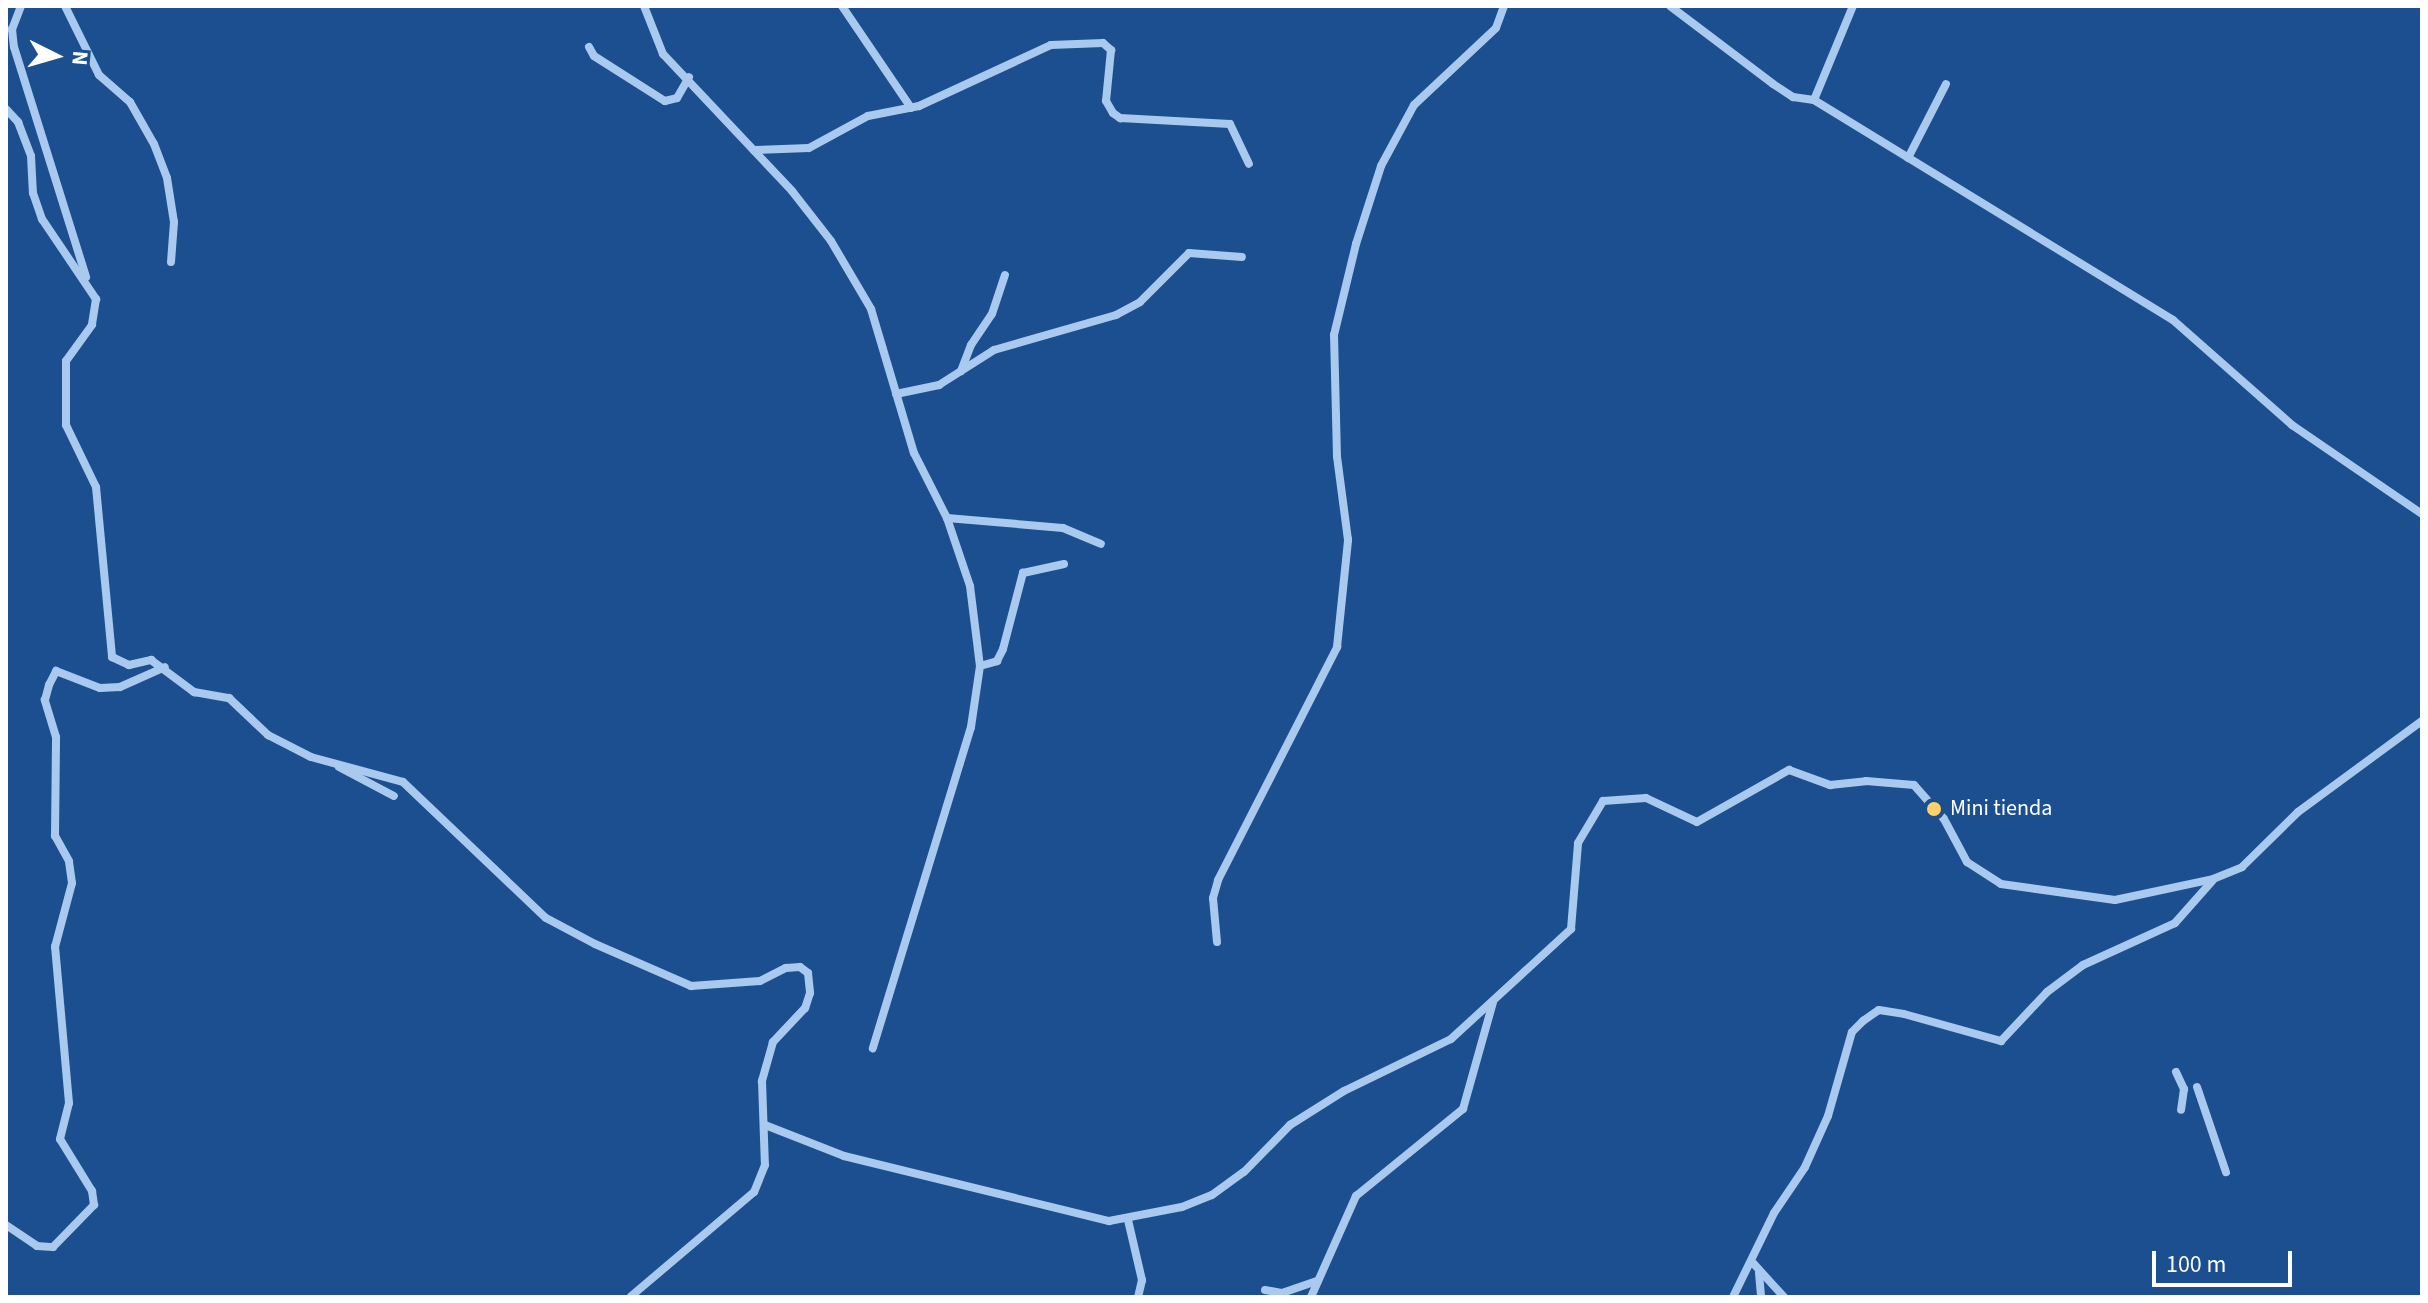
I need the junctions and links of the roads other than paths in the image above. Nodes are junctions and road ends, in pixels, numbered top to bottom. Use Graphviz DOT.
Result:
graph roads {
  1 [pos="21,6"];
  2 [pos="65,6"];
  3 [pos="644,6"];
  4 [pos="842,6"];
  5 [pos="1504,6"];
  6 [pos="1670,6"];
  7 [pos="1853,6"];
  8 [pos="589,47"];
  9 [pos="689,77"];
  10 [pos="1946,84"];
  11 [pos="1814,100"];
  12 [pos="911,108"];
  13 [pos="6,109"];
  14 [pos="754,150"];
  15 [pos="1908,158"];
  16 [pos="1249,164"];
  17 [pos="1242,257"];
  18 [pos="171,262"];
  19 [pos="1005,275"];
  20 [pos="87,282"];
  21 [pos="961,371"];
  22 [pos="896,394"];
  23 [pos="2422,514"];
  24 [pos="947,518"];
  25 [pos="1101,544"];
  26 [pos="1064,564"];
  27 [pos="980,666"];
  28 [pos="165,667"];
  29 [pos="2422,721"];
  30 [pos="312,757"];
  31 [pos="394,796"];
  32 [pos="2213,879"];
  33 [pos="1217,942"];
  34 [pos="1493,1001"];
  35 [pos="873,1048"];
  36 [pos="2176,1072"];
  37 [pos="2197,1087"];
  38 [pos="2181,1110"];
  39 [pos="765,1125"];
  40 [pos="2226,1172"];
  41 [pos="1128,1220"];
  42 [pos="6,1225"];
  43 [pos="1753,1263"];
  44 [pos="1759,1272"];
  45 [pos="1316,1281"];
  46 [pos="1265,1290"];
  47 [pos="630,1297"];
  48 [pos="1138,1297"];
  49 [pos="1311,1297"];
  50 [pos="1733,1297"];
  51 [pos="1761,1297"];
  52 [pos="1784,1297"];
  1 -- 20 [label="street"];
  2 -- 18 [label="street"];
  3 -- 9 [label="street"];
  4 -- 12 [label="street"];
  5 -- 33 [label="street"];
  6 -- 11 [label="street"];
  7 -- 11 [label="street"];
  8 -- 9 [label="street"];
  9 -- 14 [label="street"];
  10 -- 15 [label="street"];
  11 -- 15 [label="street"];
  12 -- 14 [label="street"];
  12 -- 16 [label="street"];
  13 -- 20 [label="street"];
  14 -- 22 [label="street"];
  15 -- 23 [label="street"];
  17 -- 21 [label="street"];
  19 -- 21 [label="street"];
  20 -- 28 [label="street"];
  21 -- 22 [label="street"];
  22 -- 24 [label="street"];
  24 -- 25 [label="street"];
  24 -- 27 [label="street"];
  26 -- 27 [label="street"];
  27 -- 35 [label="street"];
  28 -- 30 [label="street"];
  28 -- 42 [label="street"];
  29 -- 32 [label="street"];
  30 -- 31 [label="street"];
  30 -- 39 [label="street"];
  32 -- 34 [label="street"];
  32 -- 43 [label="street"];
  34 -- 41 [label="street"];
  34 -- 45 [label="street"];
  36 -- 38 [label="street"];
  37 -- 40 [label="street"];
  39 -- 41 [label="street"];
  39 -- 47 [label="street"];
  41 -- 48 [label="street"];
  43 -- 44 [label="street"];
  43 -- 50 [label="street"];
  44 -- 51 [label="street"];
  44 -- 52 [label="street"];
  45 -- 46 [label="street"];
  45 -- 49 [label="street"];
}
